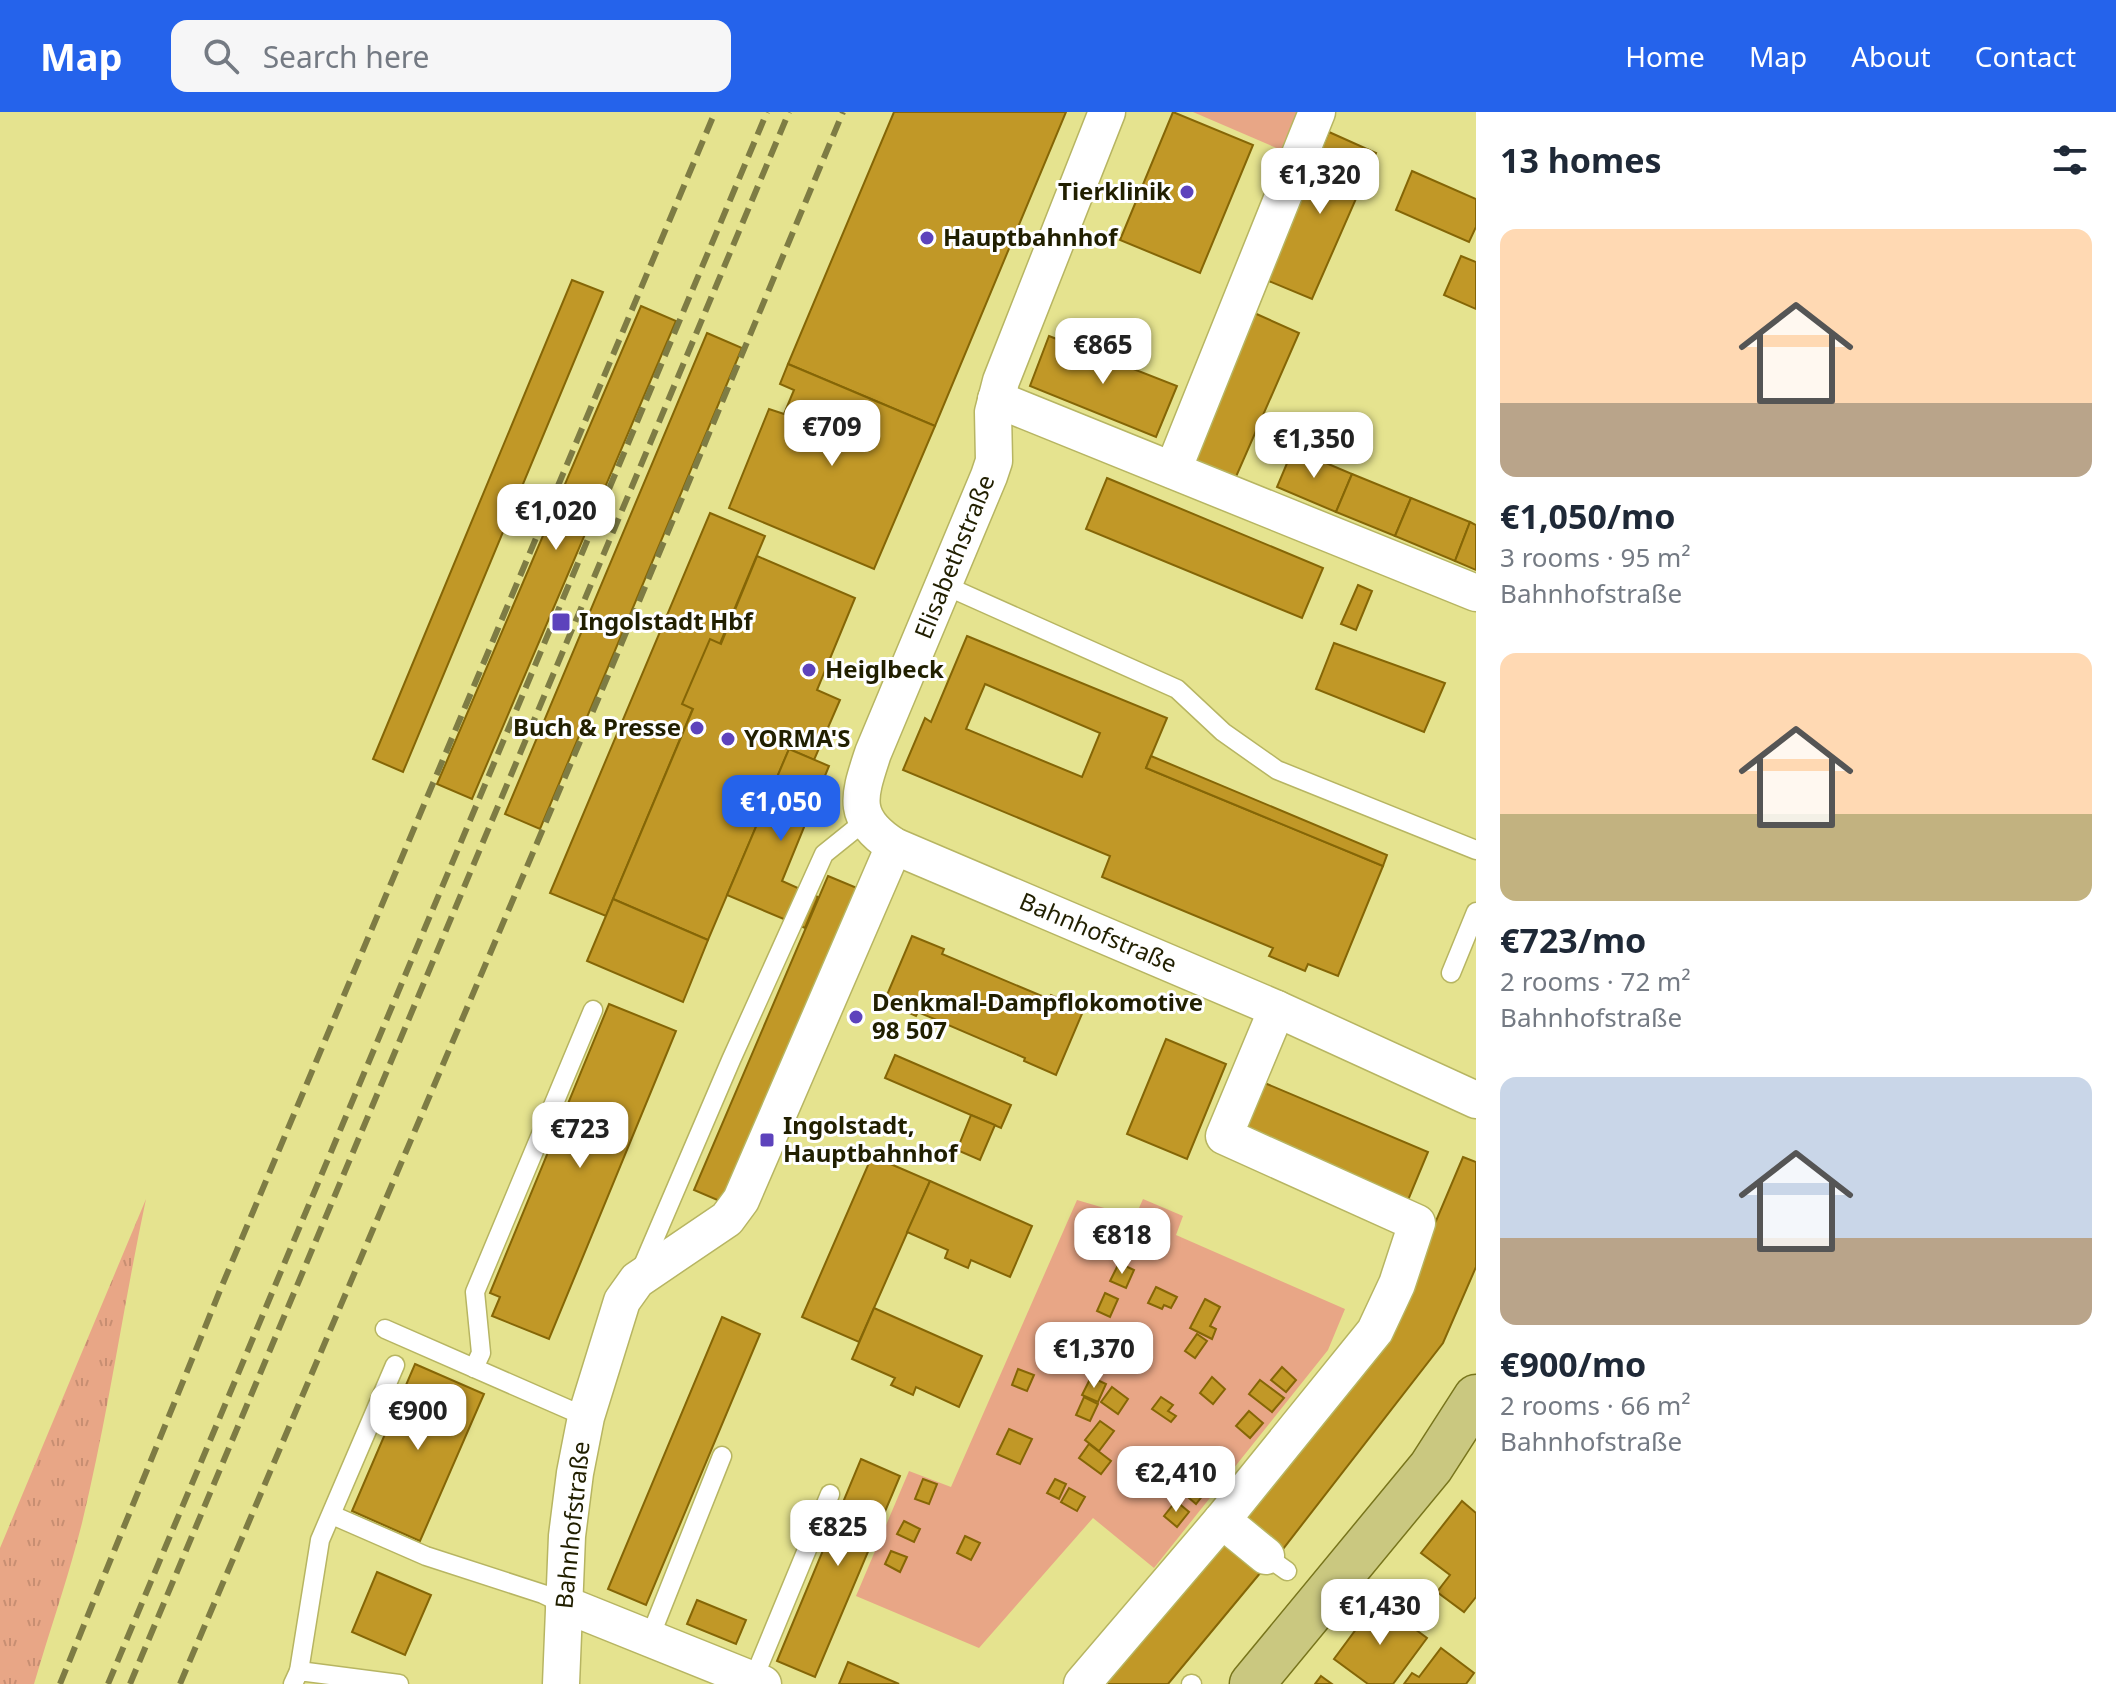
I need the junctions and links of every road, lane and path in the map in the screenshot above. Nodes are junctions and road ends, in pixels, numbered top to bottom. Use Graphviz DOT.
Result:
graph roads {
  1 [pos="1107,112"];
  2 [pos="1317,112"];
  3 [pos="996,399"];
  4 [pos="1173,470"];
  5 [pos="944,585"];
  6 [pos="1476,593"];
  7 [pos="865,821"];
  8 [pos="894,846"];
  9 [pos="1476,850"];
  10 [pos="1476,912"];
  11 [pos="1451,973"];
  12 [pos="1277,1009"];
  13 [pos="593,1010"];
  14 [pos="1476,1100"];
  15 [pos="637,1280"];
  16 [pos="385,1329"];
  17 [pos="395,1365"];
  18 [pos="474,1368"];
  19 [pos="1476,1397"];
  20 [pos="586,1417"];
  21 [pos="722,1456"];
  22 [pos="830,1494"];
  23 [pos="332,1515"];
  24 [pos="1222,1520"];
  25 [pos="1276,1564"];
  26 [pos="564,1604"];
  27 [pos="650,1637"];
  28 [pos="716,1675"];
  29 [pos="296,1678"];
  30 [pos="758,1682"];
  31 [pos="399,1684"];
  32 [pos="561,1684"];
  33 [pos="1082,1684"];
  34 [pos="1252,1684"];
  1 -- 3 [label="street, Elisabethstraße"];
  2 -- 4 [label="street"];
  3 -- 4 [label="street"];
  3 -- 5 [label="street, Elisabethstraße"];
  4 -- 6 [label="street"];
  5 -- 7 [label="street, Elisabethstraße"];
  5 -- 9 [label="lane"];
  7 -- 8 [label="street, Bahnhofstraße"];
  7 -- 15 [label="lane, Bahnhofstraße"];
  8 -- 12 [label="street, Bahnhofstraße"];
  8 -- 15 [label="street, Bahnhofstraße"];
  10 -- 11 [label="lane"];
  12 -- 14 [label="street, Bahnhofstraße"];
  12 -- 24 [label="street"];
  13 -- 18 [label="lane"];
  15 -- 20 [label="street, Bahnhofstraße"];
  16 -- 18 [label="lane"];
  17 -- 23 [label="lane"];
  18 -- 20 [label="lane"];
  19 -- 34 [label="main road"];
  20 -- 26 [label="street, Bahnhofstraße"];
  21 -- 27 [label="lane"];
  22 -- 30 [label="lane"];
  23 -- 26 [label="lane"];
  23 -- 29 [label="lane"];
  24 -- 25 [label="street"];
  24 -- 33 [label="street"];
  26 -- 27 [label="street"];
  26 -- 32 [label="street, Bahnhofstraße"];
  27 -- 28 [label="street"];
  28 -- 30 [label="street"];
  29 -- 31 [label="lane"];
}
